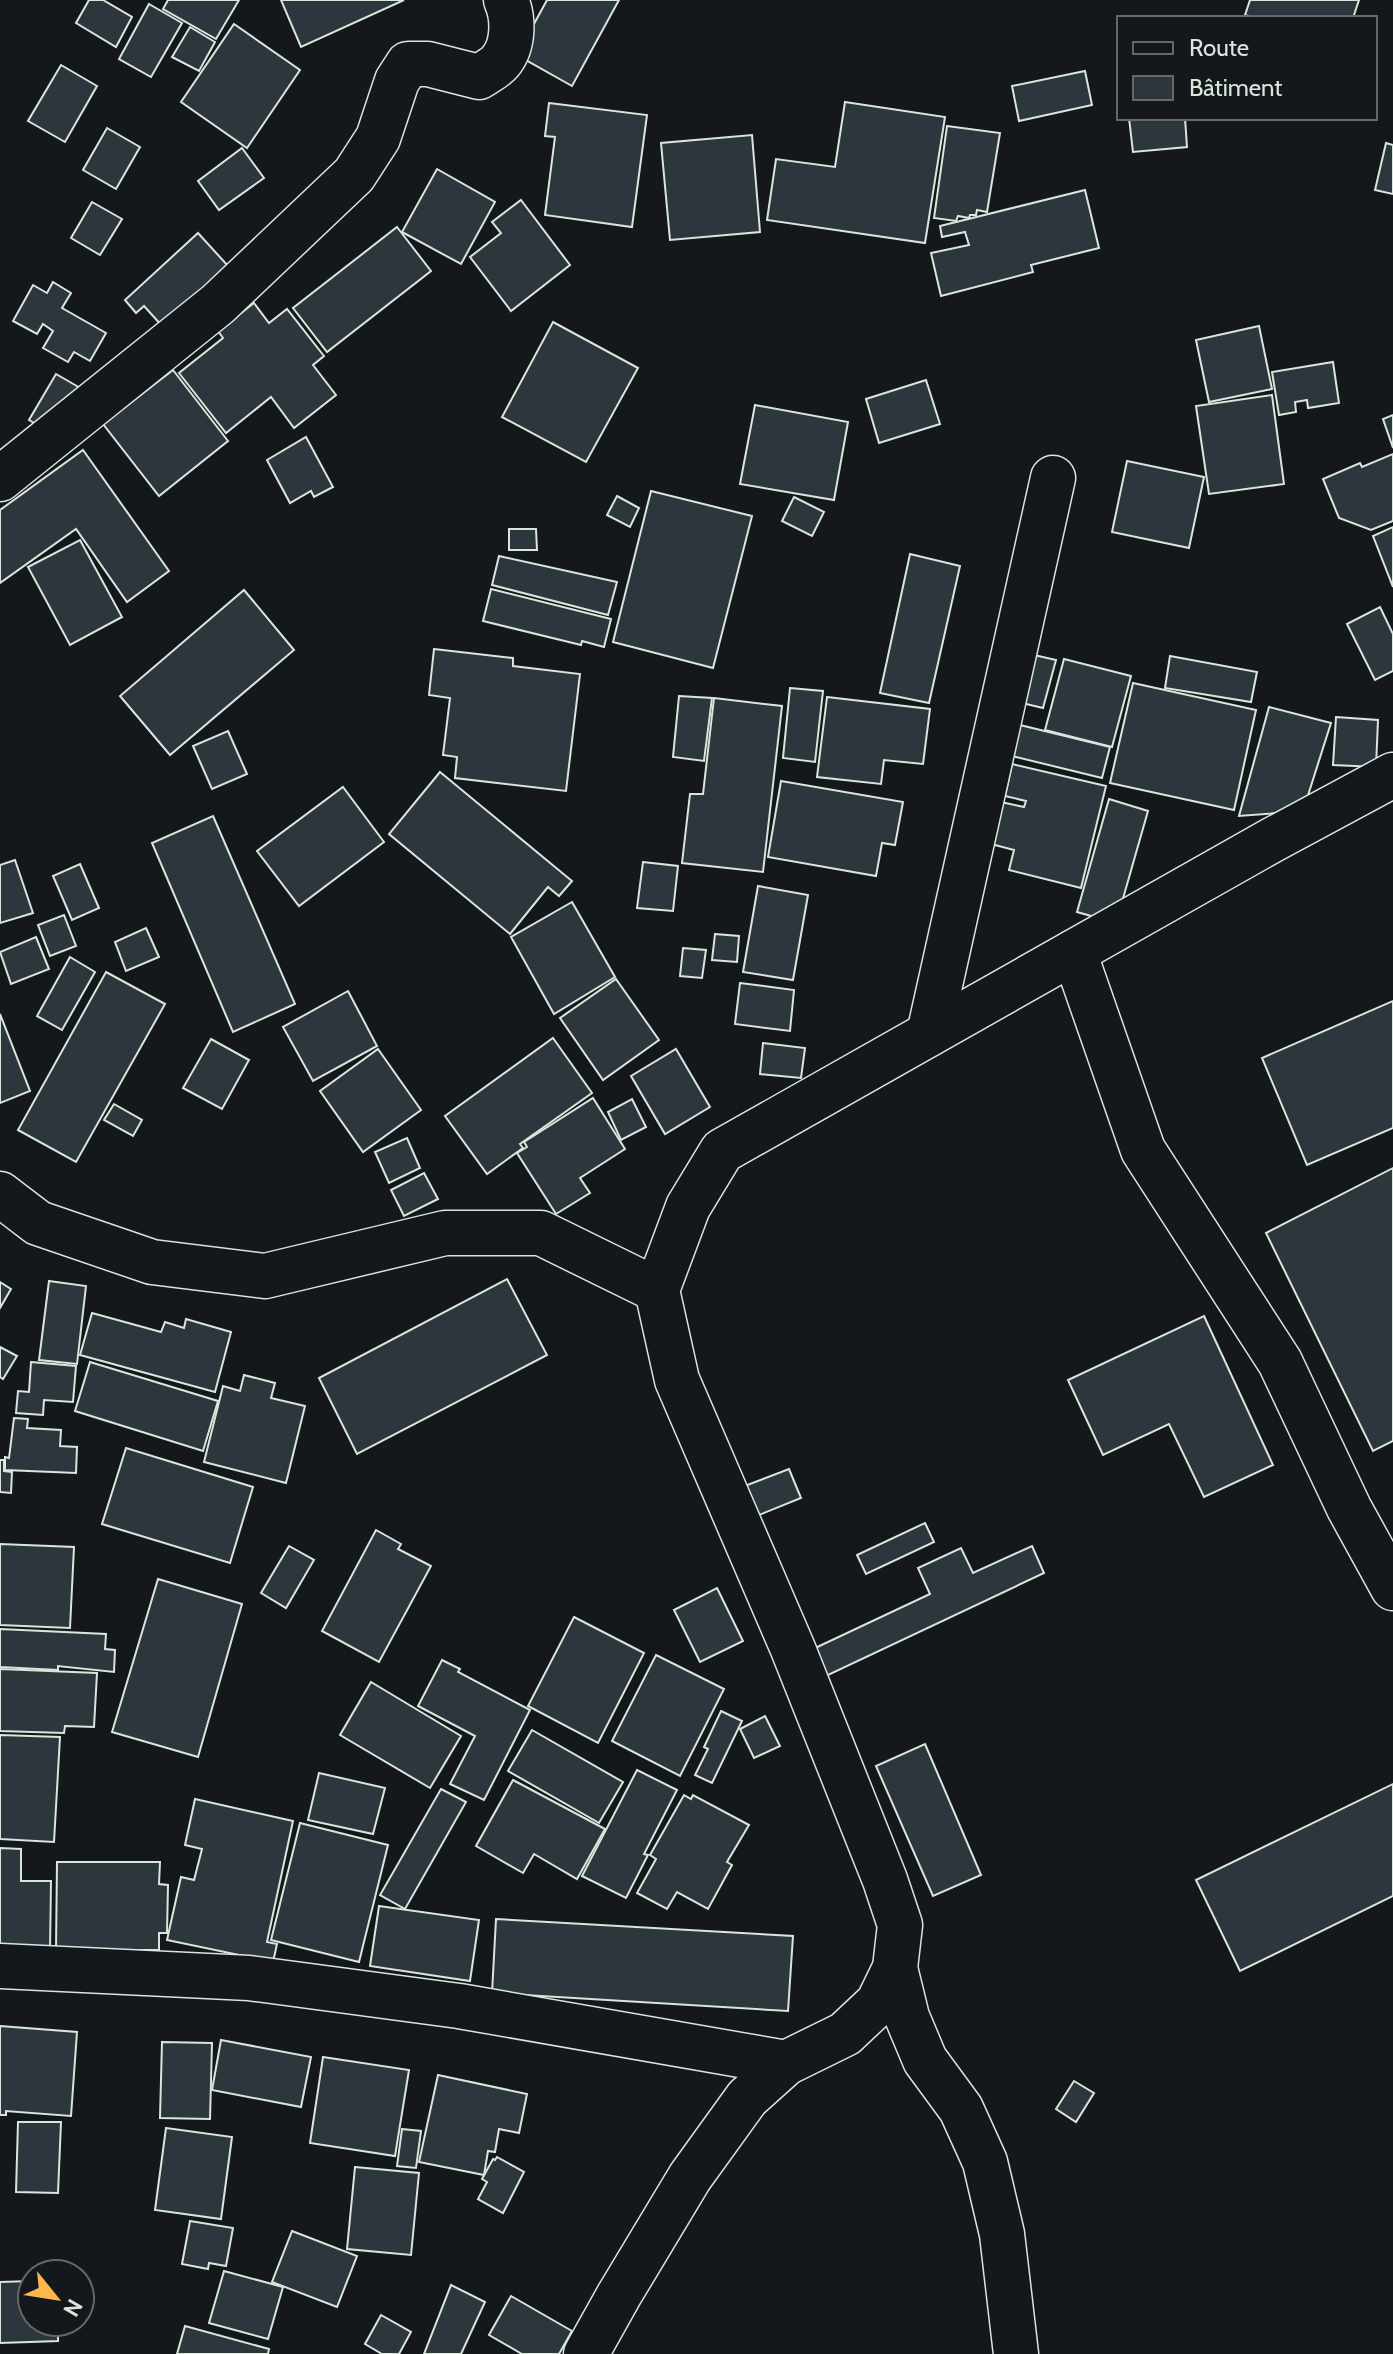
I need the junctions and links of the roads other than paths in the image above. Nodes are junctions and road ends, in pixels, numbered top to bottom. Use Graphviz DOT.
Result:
graph roads {
  1 [pos="506,0"];
  2 [pos="1053,478"];
  3 [pos="0,479"];
  4 [pos="1393,775"];
  5 [pos="1074,952"];
  6 [pos="929,1034"];
  7 [pos="0,1194"];
  8 [pos="657,1290"];
  9 [pos="1393,1588"];
  10 [pos="0,1966"];
  11 [pos="895,1968"];
  12 [pos="786,2063"];
  13 [pos="586,2354"];
  14 [pos="1016,2354"];
  1 -- 3 [label="street"];
  2 -- 6 [label="street"];
  4 -- 5 [label="street"];
  5 -- 6 [label="street"];
  5 -- 9 [label="street"];
  6 -- 8 [label="street"];
  7 -- 8 [label="street"];
  8 -- 11 [label="street"];
  10 -- 12 [label="street"];
  11 -- 12 [label="street"];
  11 -- 14 [label="street"];
  12 -- 13 [label="street"];
}
